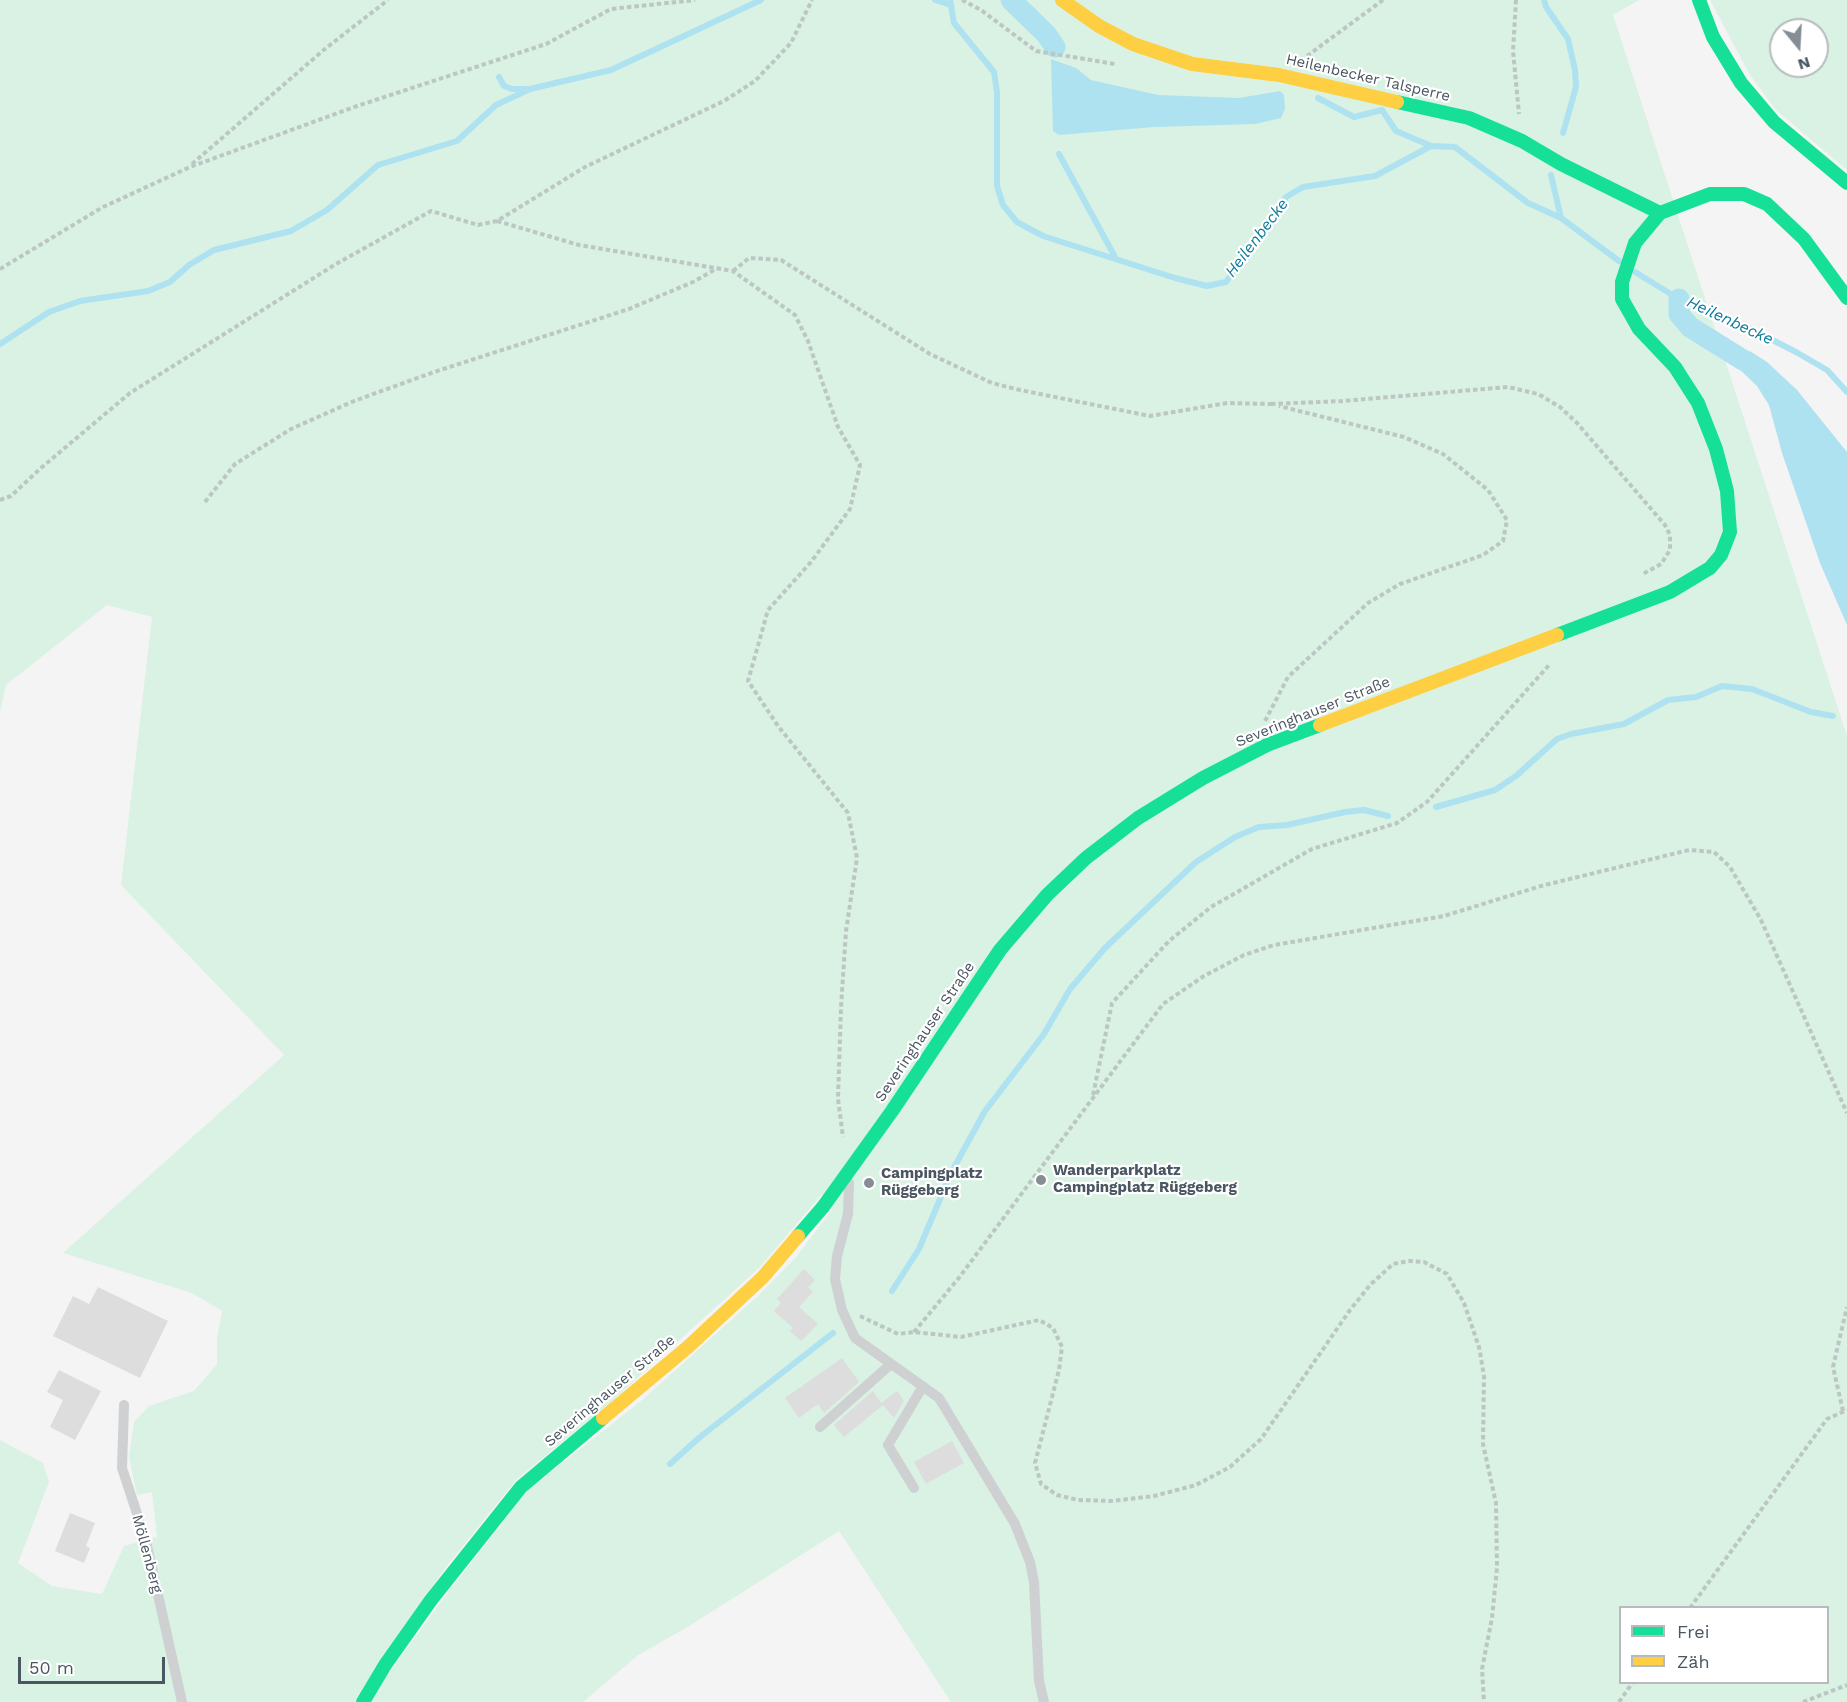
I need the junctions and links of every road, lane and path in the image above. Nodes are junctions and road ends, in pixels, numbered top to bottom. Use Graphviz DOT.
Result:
graph roads {
  1 [pos="388,0"];
  2 [pos="695,0"];
  3 [pos="812,0"];
  4 [pos="1062,0"];
  5 [pos="1383,0"];
  6 [pos="1516,0"];
  7 [pos="1699,0"];
  8 [pos="964,1"];
  9 [pos="1306,57"];
  10 [pos="1126,65"];
  11 [pos="1522,141"];
  12 [pos="190,166"];
  13 [pos="1847,183"];
  14 [pos="1660,213"];
  15 [pos="497,221"];
  16 [pos="717,268"];
  17 [pos="0,269"];
  18 [pos="733,270"];
  19 [pos="1847,298"];
  20 [pos="1271,404"];
  21 [pos="0,500"];
  22 [pos="204,502"];
  23 [pos="1634,579"];
  24 [pos="1553,660"];
  25 [pos="1267,746"];
  26 [pos="1093,1095"];
  27 [pos="1847,1113"];
  28 [pos="843,1142"];
  29 [pos="847,1175"];
  30 [pos="1847,1307"];
  31 [pos="842,1310"];
  32 [pos="914,1332"];
  33 [pos="891,1364"];
  34 [pos="923,1386"];
  35 [pos="124,1405"];
  36 [pos="1845,1410"];
  37 [pos="820,1427"];
  38 [pos="914,1488"];
  39 [pos="1691,1606"];
  40 [pos="1632,1684"];
  41 [pos="1847,1685"];
  42 [pos="182,1702"];
  43 [pos="363,1702"];
  44 [pos="1044,1702"];
  45 [pos="1484,1702"];
  46 [pos="1619,1702"];
  47 [pos="1803,1702"];
  1 -- 12 [label="path"];
  2 -- 12 [label="path"];
  3 -- 15 [label="path"];
  4 -- 11 [label="street, Heilenbecker Talsperre"];
  5 -- 9 [label="path"];
  6 -- 11 [label="path"];
  7 -- 13 [label="street"];
  8 -- 10 [label="path"];
  11 -- 14 [label="street, Heilenbecker Talsperre"];
  12 -- 17 [label="path"];
  14 -- 19 [label="street, Severinghauser Straße"];
  14 -- 25 [label="street, Severinghauser Straße"];
  15 -- 16 [label="path"];
  15 -- 21 [label="path"];
  16 -- 18 [label="path"];
  16 -- 22 [label="path"];
  18 -- 20 [label="path"];
  18 -- 28 [label="path"];
  20 -- 23 [label="path"];
  20 -- 25 [label="path"];
  24 -- 26 [label="path"];
  25 -- 29 [label="street, Severinghauser Straße"];
  26 -- 27 [label="path"];
  26 -- 32 [label="path"];
  29 -- 31 [label="lane"];
  29 -- 43 [label="street, Severinghauser Straße"];
  30 -- 36 [label="path"];
  31 -- 32 [label="path"];
  31 -- 33 [label="lane"];
  32 -- 45 [label="path"];
  33 -- 34 [label="lane"];
  33 -- 37 [label="lane"];
  34 -- 38 [label="lane"];
  34 -- 44 [label="lane"];
  35 -- 42 [label="lane, Möllenberg"];
  36 -- 39 [label="path"];
  40 -- 46 [label="path"];
  41 -- 47 [label="path"];
}
